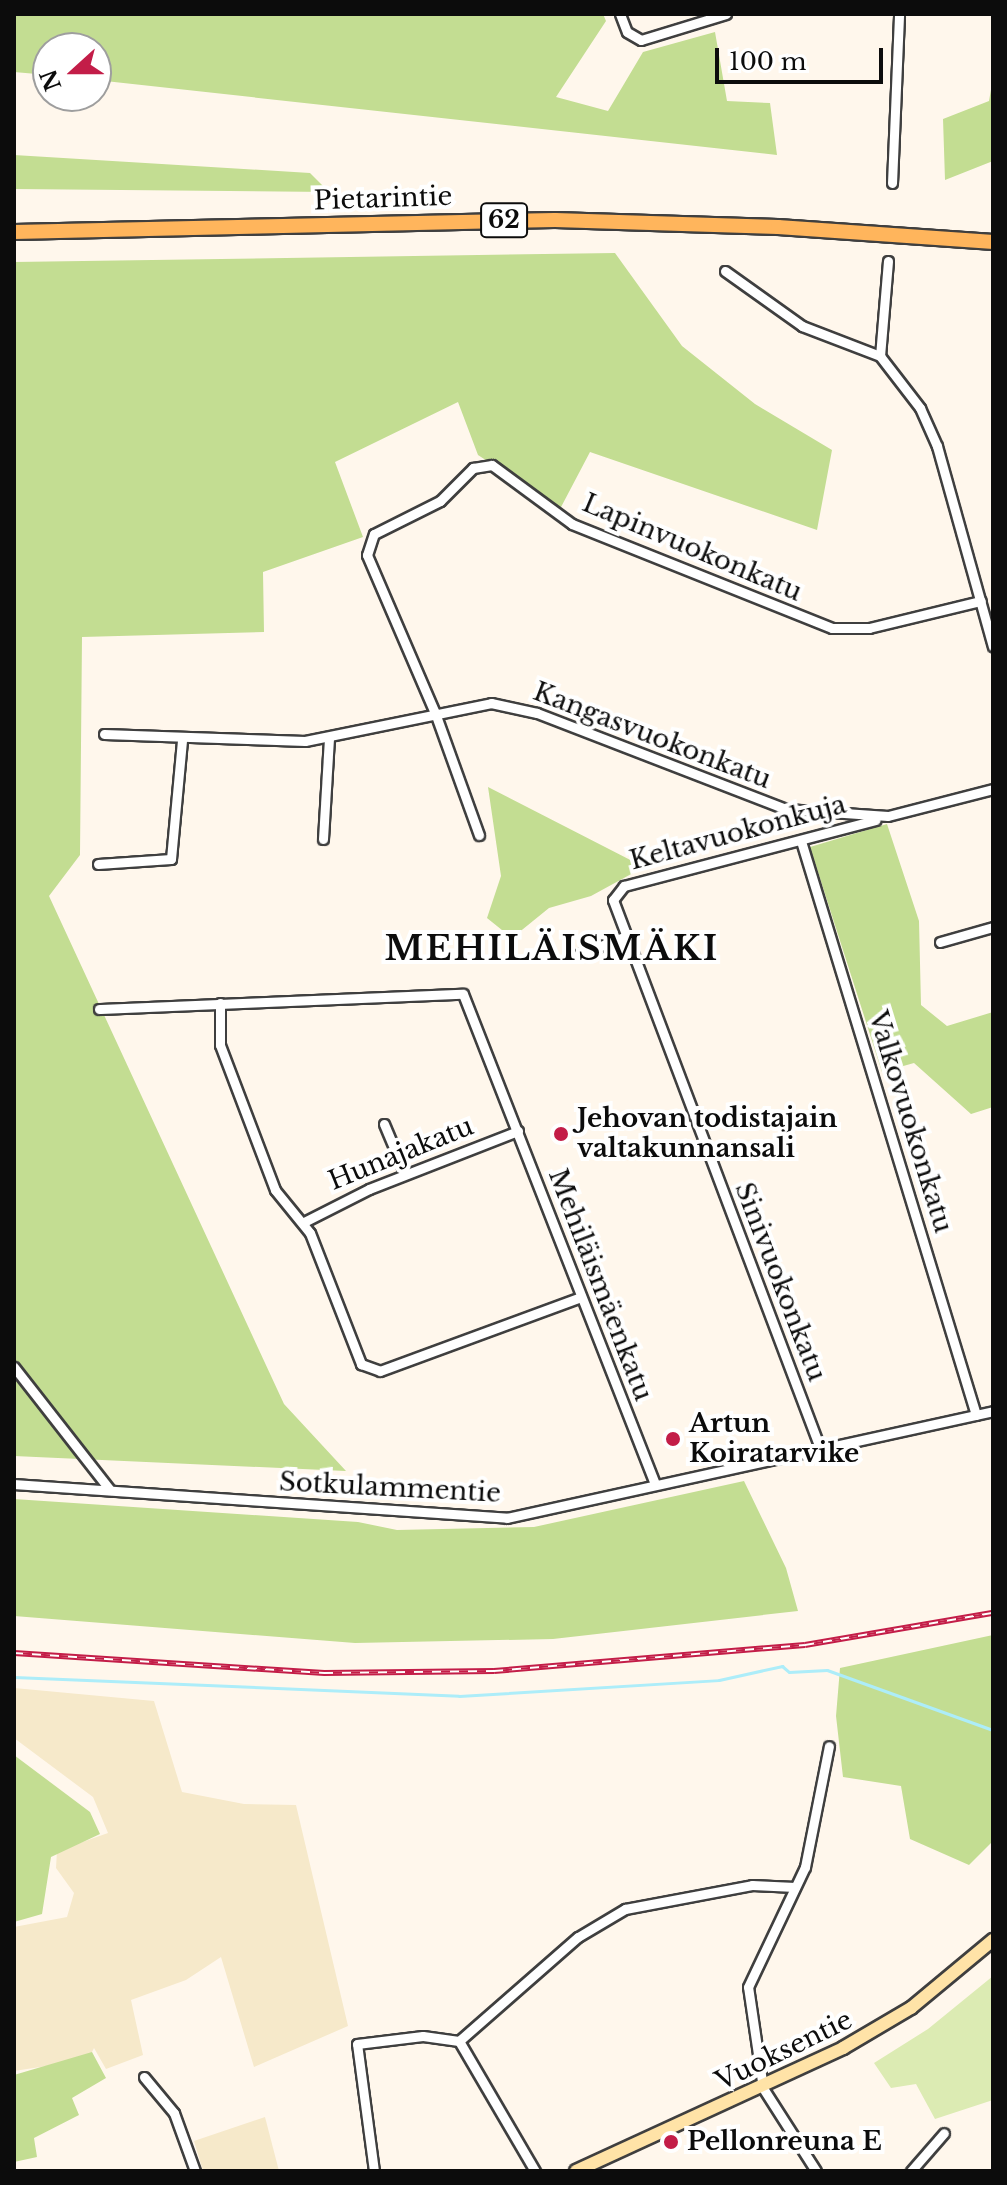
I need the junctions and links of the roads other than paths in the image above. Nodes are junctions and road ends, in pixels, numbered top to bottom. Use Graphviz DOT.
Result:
graph roads {
  1 [pos="620,14"];
  2 [pos="726,14"];
  3 [pos="899,14"];
  4 [pos="892,183"];
  5 [pos="14,232"];
  6 [pos="993,242"];
  7 [pos="888,261"];
  8 [pos="725,271"];
  9 [pos="880,356"];
  10 [pos="981,601"];
  11 [pos="993,646"];
  12 [pos="435,713"];
  13 [pos="104,734"];
  14 [pos="329,737"];
  15 [pos="182,740"];
  16 [pos="993,789"];
  17 [pos="888,816"];
  18 [pos="479,835"];
  19 [pos="323,839"];
  20 [pos="801,841"];
  21 [pos="98,864"];
  22 [pos="613,908"];
  23 [pos="993,927"];
  24 [pos="624,937"];
  25 [pos="940,942"];
  26 [pos="577,955"];
  27 [pos="220,1003"];
  28 [pos="99,1009"];
  29 [pos="384,1124"];
  30 [pos="518,1131"];
  31 [pos="405,1174"];
  32 [pos="304,1222"];
  33 [pos="581,1297"];
  34 [pos="14,1367"];
  35 [pos="993,1411"];
  36 [pos="976,1415"];
  37 [pos="820,1448"];
  38 [pos="14,1484"];
  39 [pos="655,1484"];
  40 [pos="110,1490"];
  41 [pos="829,1746"];
  42 [pos="795,1887"];
  43 [pos="993,1940"];
  44 [pos="459,2041"];
  45 [pos="144,2077"];
  46 [pos="763,2088"];
  47 [pos="944,2133"];
  48 [pos="195,2171"];
  49 [pos="374,2171"];
  50 [pos="535,2171"];
  51 [pos="576,2171"];
  52 [pos="816,2171"];
  53 [pos="911,2171"];
  1 -- 2 [label="street"];
  3 -- 4 [label="street"];
  5 -- 6 [label="main road, Pietarintie / 62"];
  7 -- 9 [label="street"];
  8 -- 9 [label="street"];
  9 -- 10 [label="street"];
  10 -- 11 [label="street"];
  10 -- 12 [label="street, Lapinvuokonkatu"];
  12 -- 14 [label="street, Kangasvuokonkatu"];
  12 -- 17 [label="street, Kangasvuokonkatu"];
  12 -- 18 [label="street"];
  13 -- 15 [label="street, Kangasvuokonkatu"];
  14 -- 15 [label="street, Kangasvuokonkatu"];
  14 -- 19 [label="street"];
  15 -- 21 [label="street"];
  16 -- 17 [label="street, Kangasvuokonkatu"];
  17 -- 20 [label="street, Keltavuokonkuja"];
  20 -- 22 [label="street, Keltavuokonkuja"];
  20 -- 36 [label="street, Valkovuokonkatu"];
  22 -- 24 [label="street, Sinivuokonkatu"];
  23 -- 25 [label="street"];
  24 -- 26 [label="street"];
  24 -- 37 [label="street, Sinivuokonkatu"];
  27 -- 28 [label="street, Mehiläismäenkatu"];
  27 -- 30 [label="street, Mehiläismäenkatu"];
  27 -- 32 [label="street"];
  29 -- 31 [label="street"];
  30 -- 31 [label="street, Hunajakatu"];
  30 -- 33 [label="street, Mehiläismäenkatu"];
  31 -- 32 [label="street, Hunajakatu"];
  32 -- 33 [label="street"];
  33 -- 39 [label="street, Mehiläismäenkatu"];
  34 -- 40 [label="street"];
  35 -- 36 [label="street, Sotkulammentie"];
  36 -- 37 [label="street, Sotkulammentie"];
  37 -- 39 [label="street, Sotkulammentie"];
  38 -- 40 [label="street, Sotkulammentie"];
  39 -- 40 [label="street, Sotkulammentie"];
  41 -- 42 [label="street"];
  42 -- 44 [label="street"];
  42 -- 46 [label="street"];
  43 -- 46 [label="street, Vuoksentie"];
  44 -- 49 [label="street"];
  44 -- 50 [label="street"];
  45 -- 48 [label="street"];
  46 -- 51 [label="street, Vuoksentie"];
  46 -- 52 [label="street"];
  47 -- 53 [label="street"];
}
